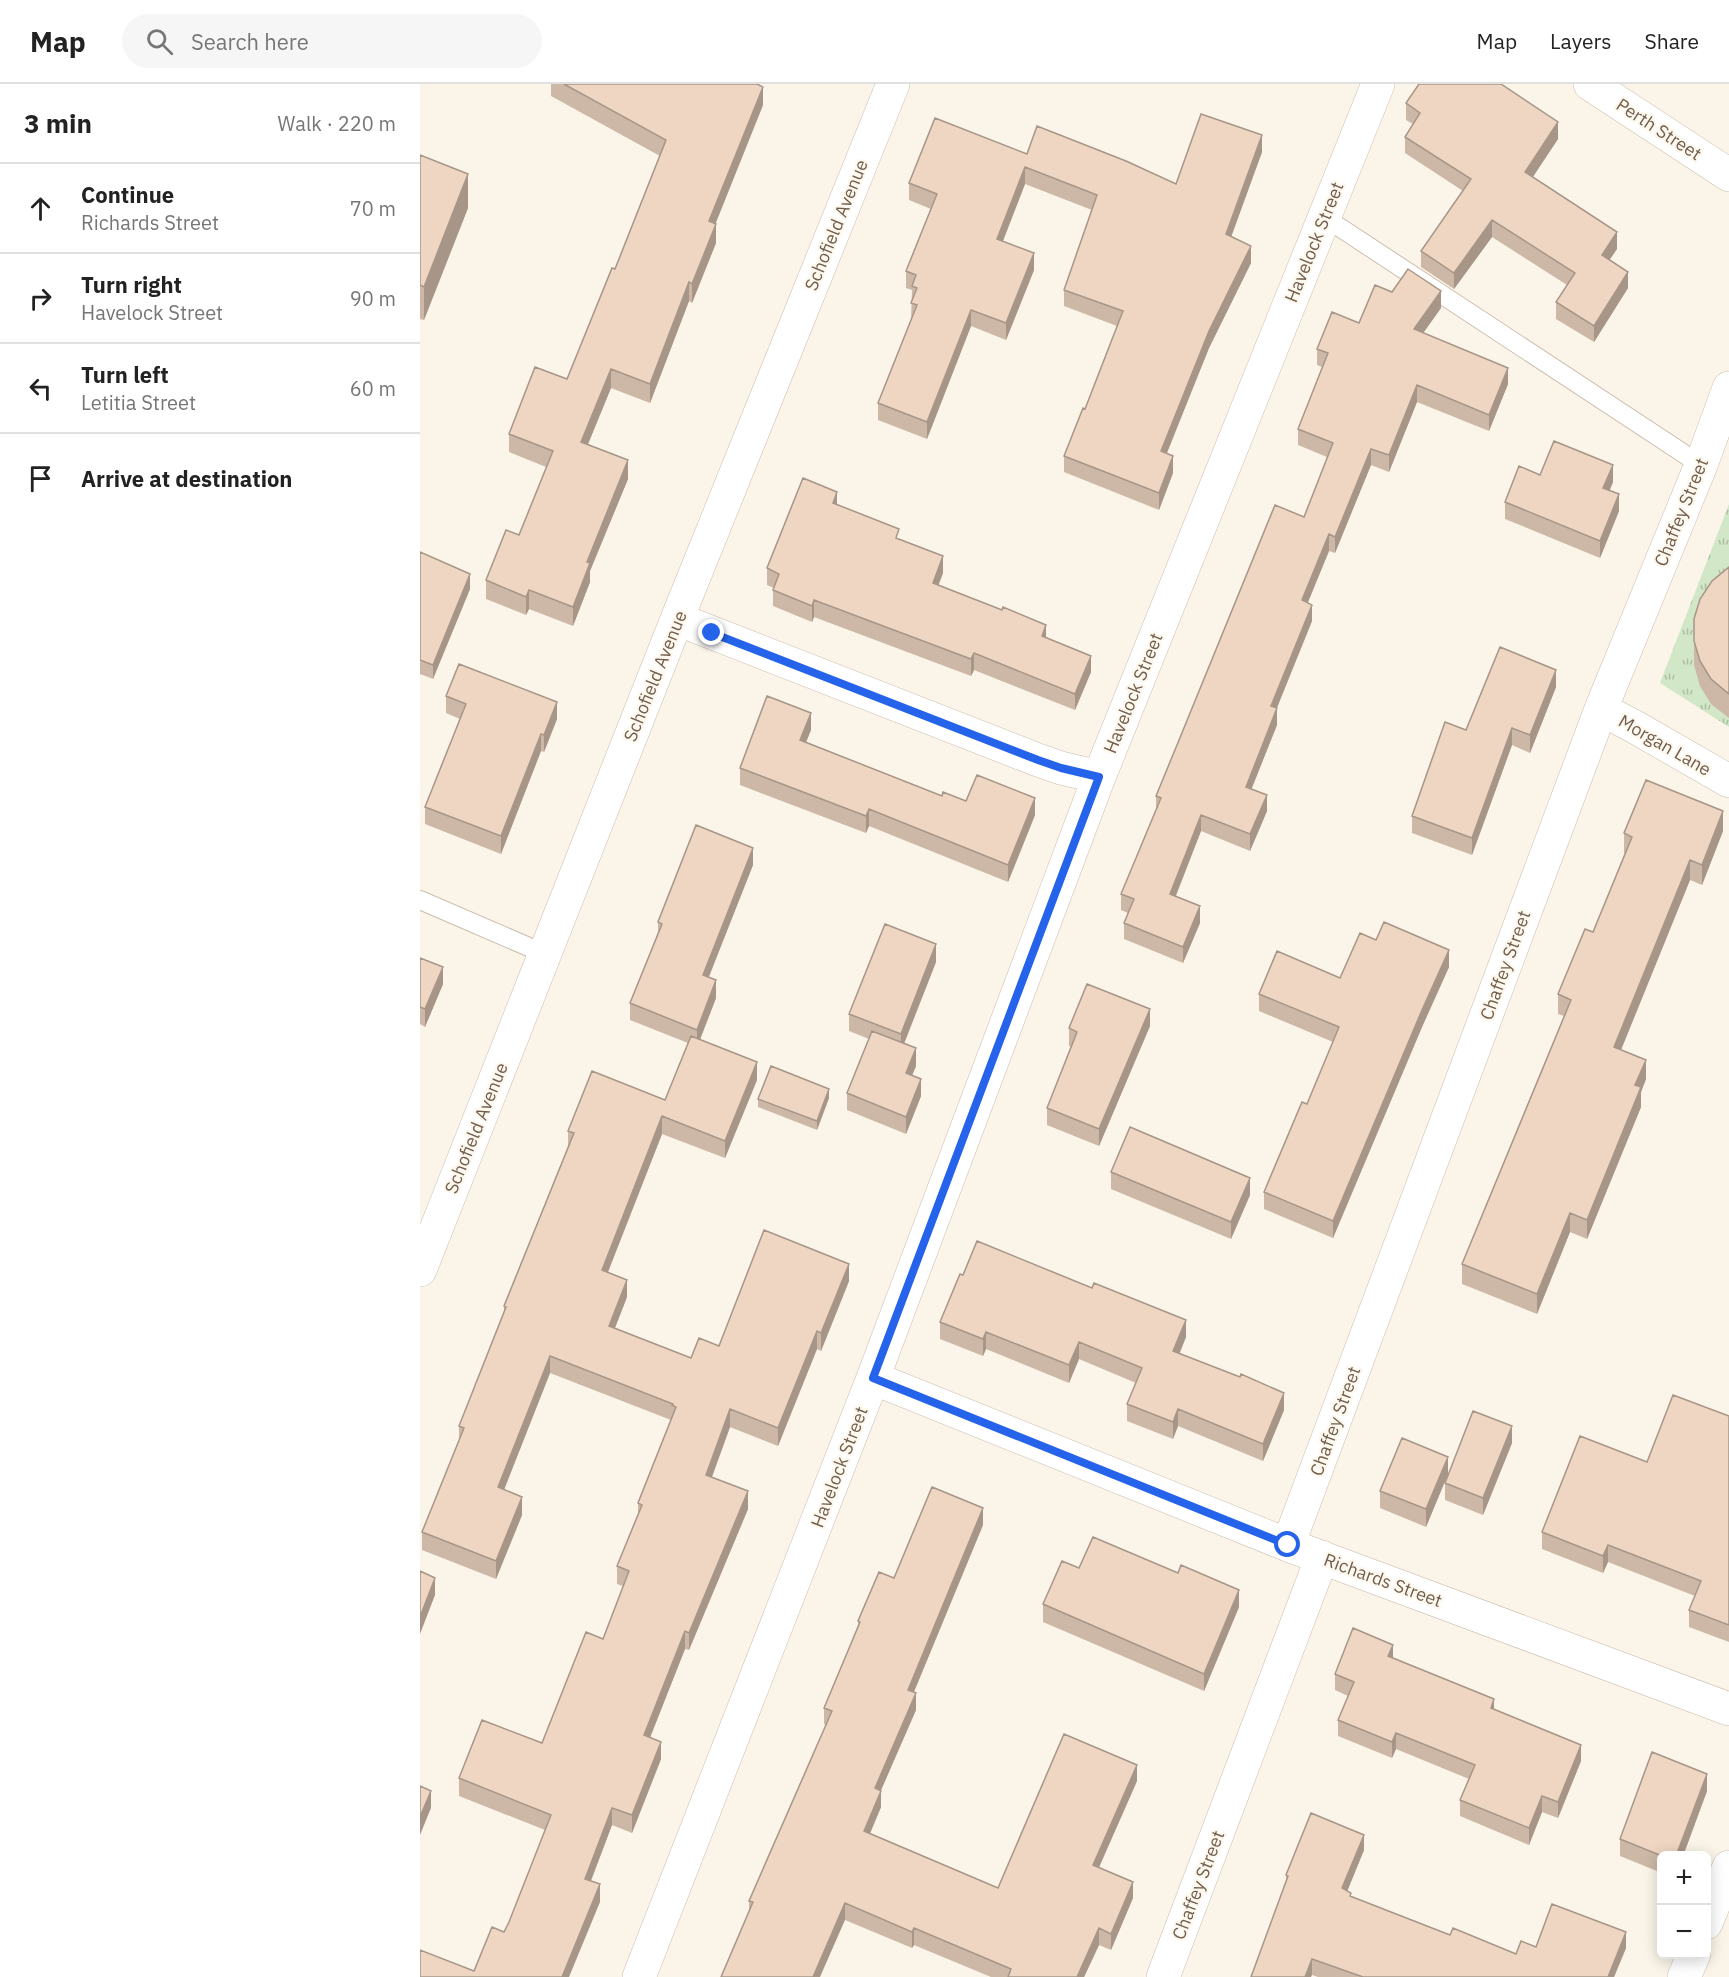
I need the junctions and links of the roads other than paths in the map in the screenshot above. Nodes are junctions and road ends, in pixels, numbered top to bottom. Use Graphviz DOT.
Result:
graph roads {
  1 [pos="893,84"];
  2 [pos="1378,84"];
  3 [pos="1590,84"];
  4 [pos="1729,175"];
  5 [pos="1324,217"];
  6 [pos="1729,388"];
  7 [pos="1701,465"];
  8 [pos="678,619"];
  9 [pos="1601,709"];
  10 [pos="1099,777"];
  11 [pos="1729,782"];
  12 [pos="420,900"];
  13 [pos="545,954"];
  14 [pos="420,1270"];
  15 [pos="873,1378"];
  16 [pos="1288,1545"];
  17 [pos="1322,1557"];
  18 [pos="1729,1709"];
  19 [pos="1729,1867"];
  20 [pos="1711,1913"];
  21 [pos="1692,1959"];
  22 [pos="639,1977"];
  23 [pos="1163,1977"];
  24 [pos="1684,1977"];
  1 -- 8 [label="street, Schofield Avenue"];
  2 -- 5 [label="street, Havelock Street"];
  3 -- 4 [label="street, Perth Street"];
  5 -- 7 [label="lane"];
  5 -- 10 [label="street, Havelock Street"];
  6 -- 7 [label="street, Chaffey Street"];
  7 -- 9 [label="street, Chaffey Street"];
  8 -- 10 [label="street"];
  8 -- 13 [label="street, Schofield Avenue"];
  9 -- 11 [label="street, Morgan Lane"];
  9 -- 16 [label="street, Chaffey Street"];
  10 -- 15 [label="street, Havelock Street"];
  12 -- 13 [label="lane"];
  13 -- 14 [label="street, Schofield Avenue"];
  15 -- 16 [label="street, Richards Street"];
  15 -- 22 [label="street, Havelock Street"];
  16 -- 17 [label="street, Richards Street"];
  17 -- 18 [label="street, Richards Street"];
  17 -- 23 [label="street, Chaffey Street"];
  19 -- 20 [label="street"];
  21 -- 24 [label="street"];
}
